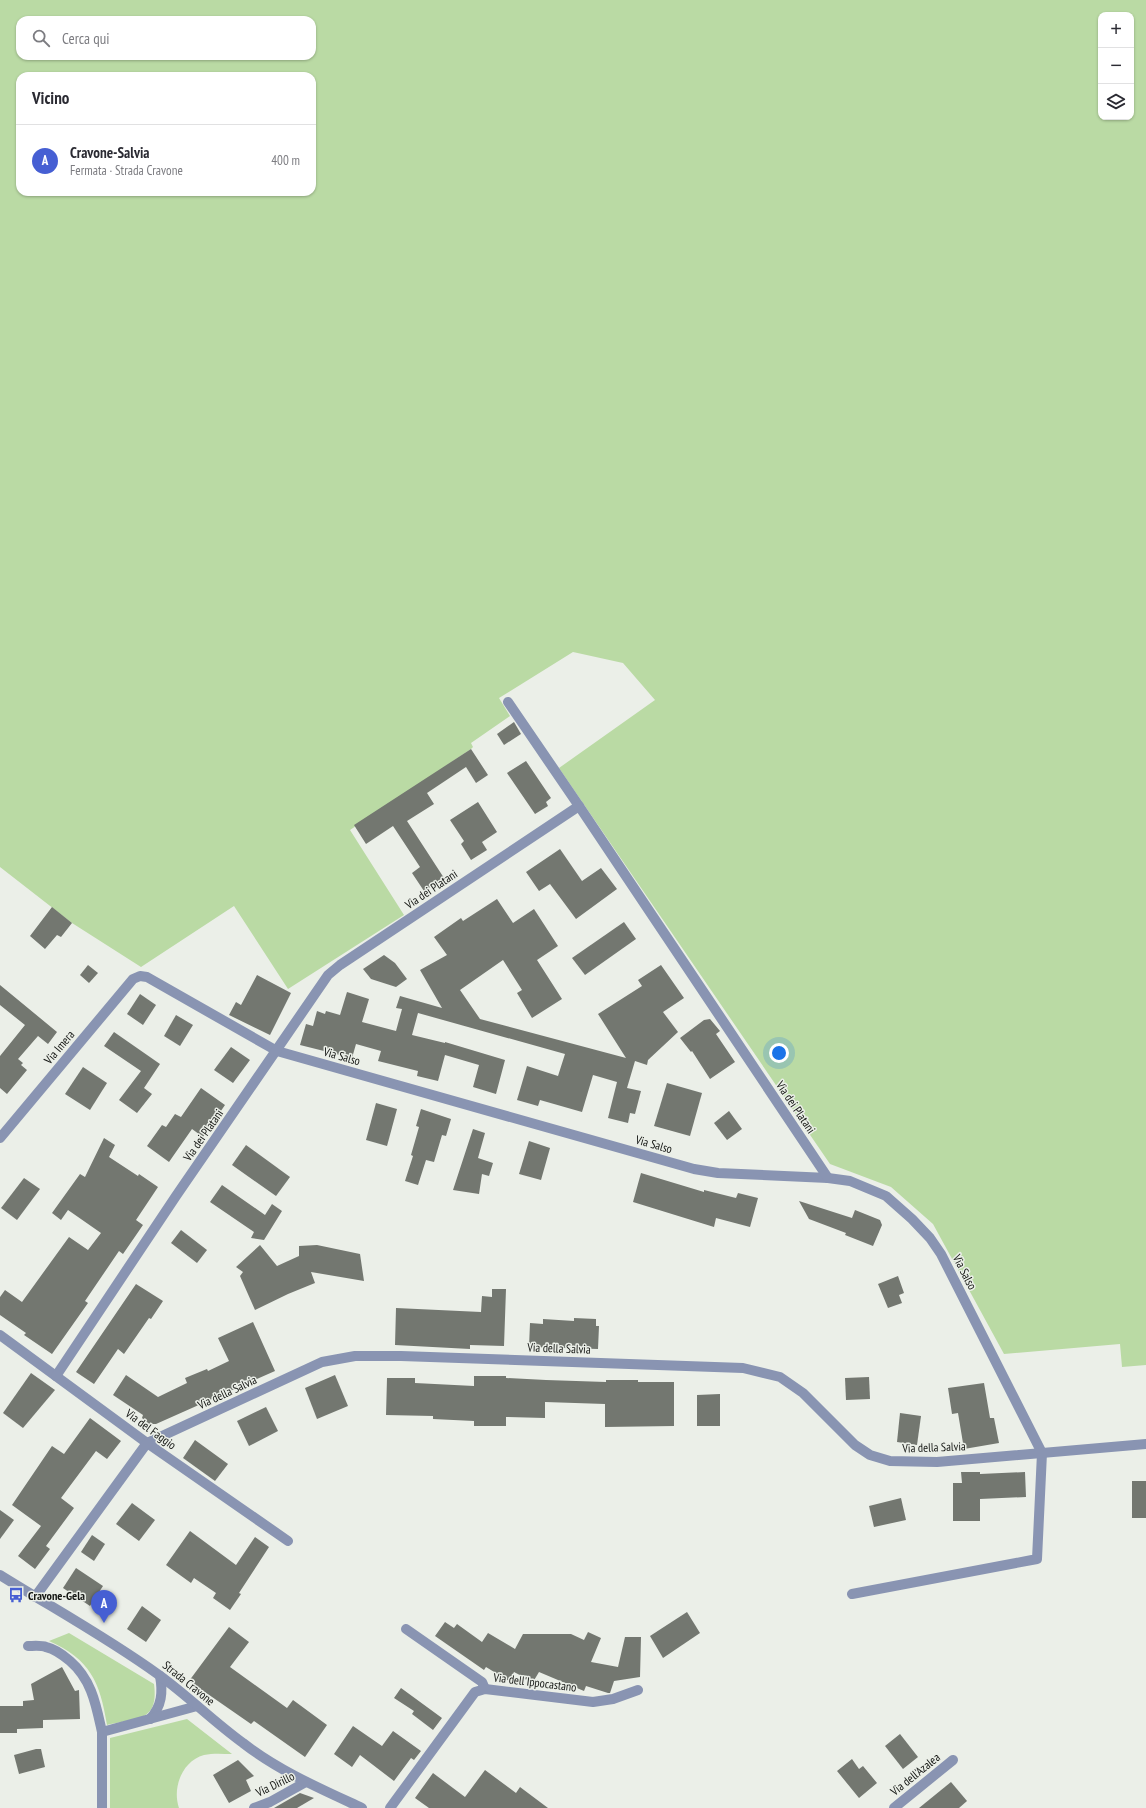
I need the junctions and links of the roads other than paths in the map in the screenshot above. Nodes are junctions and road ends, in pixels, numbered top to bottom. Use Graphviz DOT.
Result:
graph roads {
  1 [pos="508,702"];
  2 [pos="579,806"];
  3 [pos="140,976"];
  4 [pos="277,1051"];
  5 [pos="0,1138"];
  6 [pos="828,1178"];
  7 [pos="0,1335"];
  8 [pos="56,1376"];
  9 [pos="147,1443"];
  10 [pos="1146,1444"];
  11 [pos="1042,1453"];
  12 [pos="288,1540"];
  13 [pos="0,1575"];
  14 [pos="852,1594"];
  15 [pos="35,1597"];
  16 [pos="406,1629"];
  17 [pos="28,1646"];
  18 [pos="160,1676"];
  19 [pos="485,1689"];
  20 [pos="638,1690"];
  21 [pos="197,1706"];
  22 [pos="150,1719"];
  23 [pos="102,1732"];
  24 [pos="953,1760"];
  25 [pos="306,1782"];
  26 [pos="102,1808"];
  27 [pos="254,1808"];
  28 [pos="362,1808"];
  29 [pos="390,1808"];
  30 [pos="894,1808"];
  1 -- 2 [label="street"];
  2 -- 4 [label="street, Via dei Platani"];
  2 -- 6 [label="street, Via dei Platani"];
  3 -- 4 [label="street, Via Salso"];
  3 -- 5 [label="street, Via Imera"];
  4 -- 6 [label="street, Via Salso"];
  4 -- 8 [label="street, Via dei Platani"];
  6 -- 11 [label="street, Via Salso"];
  7 -- 8 [label="street, Via del Faggio"];
  8 -- 9 [label="street, Via del Faggio"];
  9 -- 11 [label="street, Via della Salvia"];
  9 -- 12 [label="street, Via del Faggio"];
  9 -- 15 [label="street, Via della Salvia"];
  10 -- 11 [label="street, Via della Salvia"];
  11 -- 14 [label="street"];
  13 -- 15 [label="street, Strada Cravone"];
  15 -- 18 [label="street, Strada Cravone"];
  16 -- 19 [label="street"];
  17 -- 23 [label="street"];
  18 -- 21 [label="street, Strada Cravone"];
  18 -- 22 [label="street"];
  19 -- 20 [label="street, Via dell'Ippocastano"];
  19 -- 29 [label="street, Via dell'Ippocastano"];
  21 -- 22 [label="street"];
  21 -- 25 [label="street, Strada Cravone"];
  22 -- 23 [label="street"];
  23 -- 26 [label="street"];
  24 -- 30 [label="street, Via dell'Azalea"];
  25 -- 27 [label="street, Via Dirillo"];
  25 -- 28 [label="street, Strada Cravone"];
}
